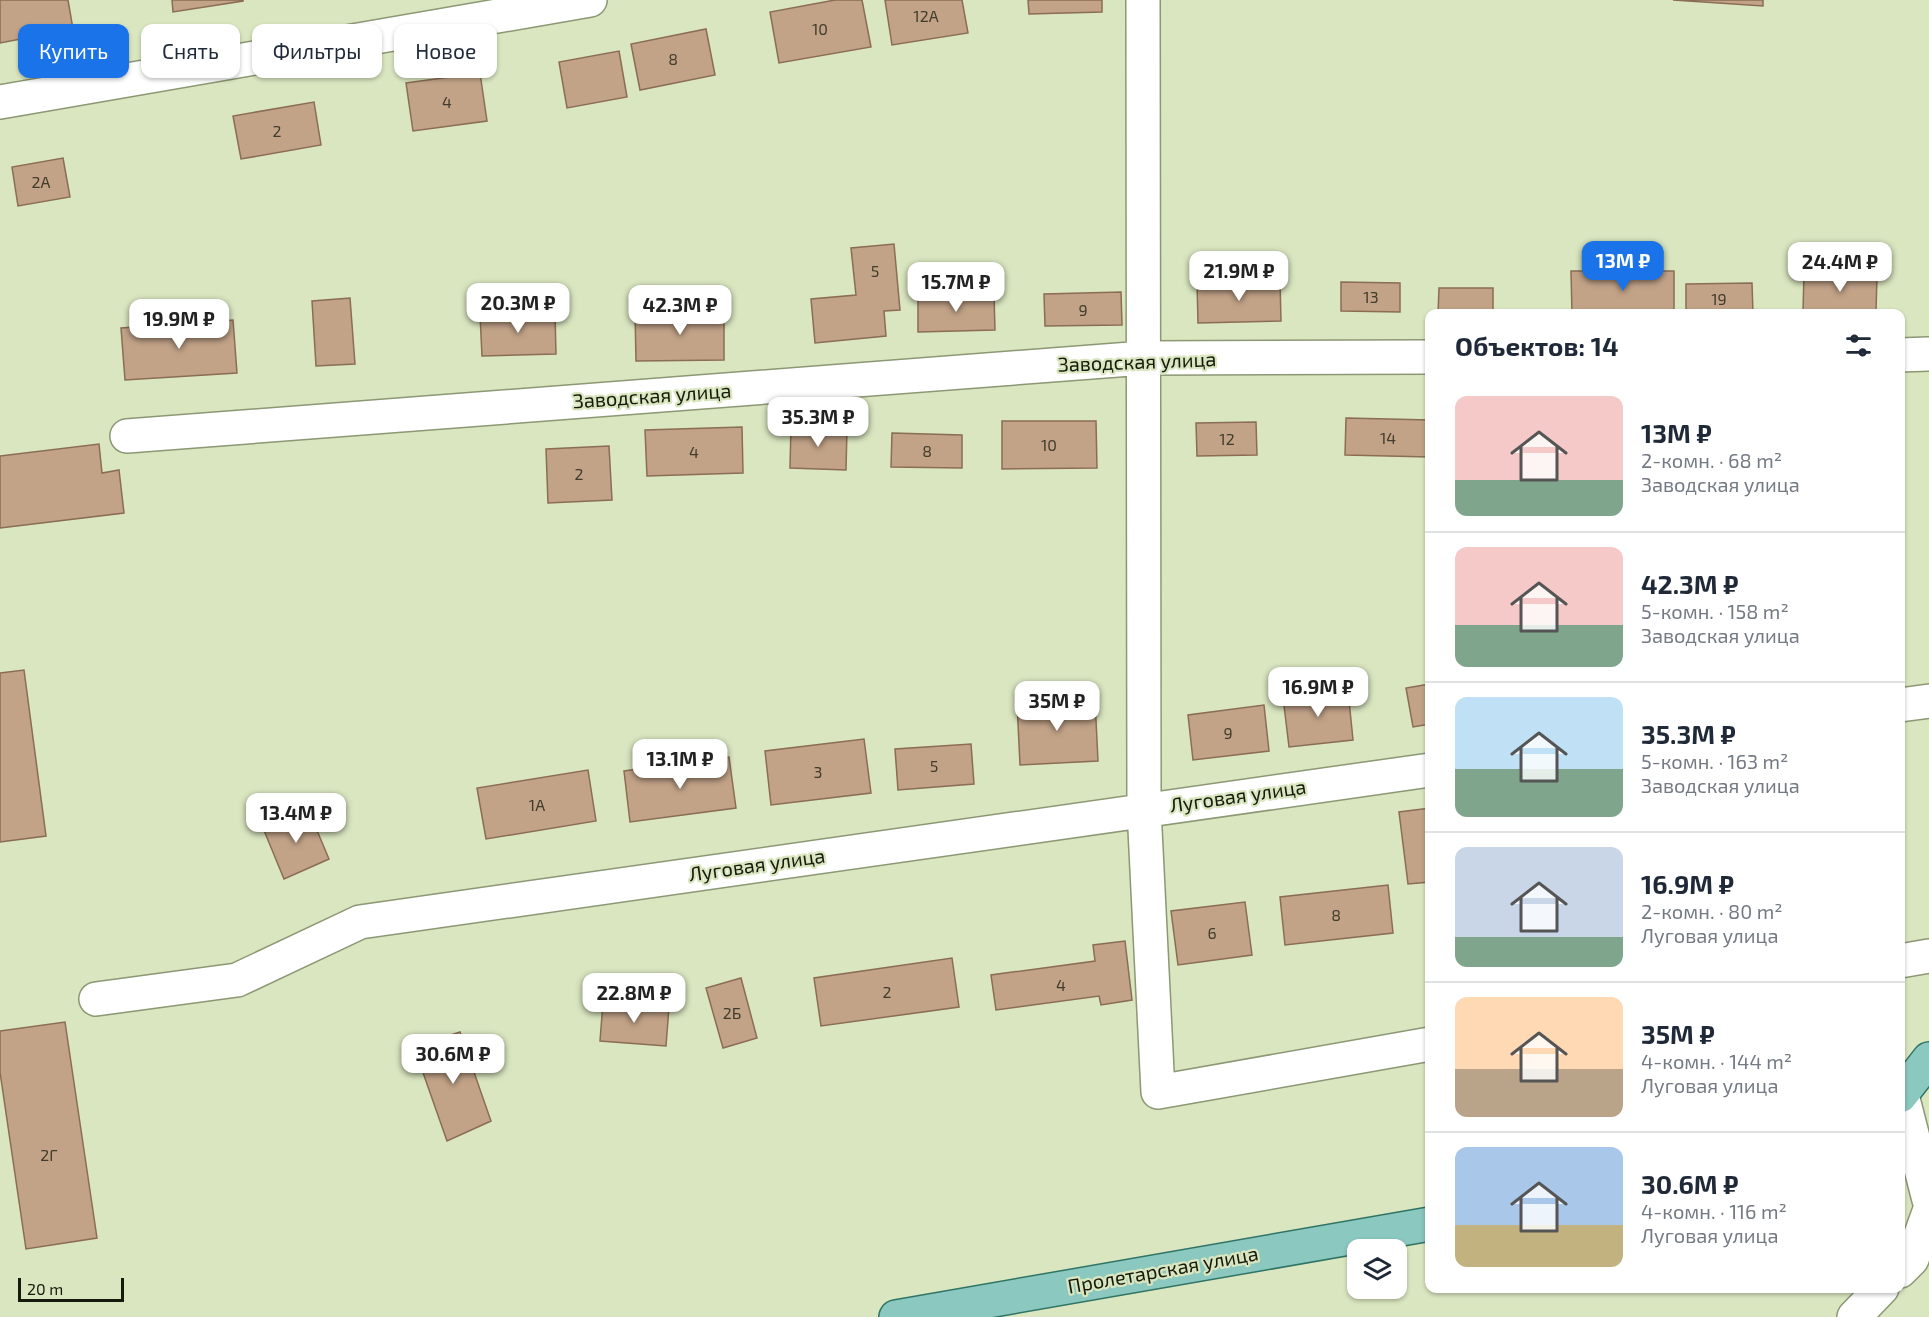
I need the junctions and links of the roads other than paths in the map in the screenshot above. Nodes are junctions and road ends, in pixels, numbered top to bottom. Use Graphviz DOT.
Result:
graph roads {
  1 [pos="590,0"];
  2 [pos="1143,0"];
  3 [pos="0,102"];
  4 [pos="1929,354"];
  5 [pos="1905,355"];
  6 [pos="1425,357"];
  7 [pos="1144,358"];
  8 [pos="127,436"];
  9 [pos="1929,701"];
  10 [pos="1905,704"];
  11 [pos="1425,771"];
  12 [pos="1144,809"];
  13 [pos="1929,956"];
  14 [pos="1905,960"];
  15 [pos="96,999"];
  16 [pos="1425,1045"];
  17 [pos="1929,1059"];
  18 [pos="1905,1091"];
  19 [pos="1905,1111"];
  20 [pos="1929,1200"];
  21 [pos="1929,1212"];
  22 [pos="1425,1225"];
  23 [pos="1914,1268"];
  24 [pos="1877,1293"];
  25 [pos="896,1317"];
  26 [pos="1854,1317"];
  1 -- 3 [label="street"];
  2 -- 7 [label="street"];
  4 -- 5 [label="street"];
  6 -- 7 [label="street, Заводская улица"];
  7 -- 8 [label="street, Заводская улица"];
  7 -- 12 [label="street"];
  9 -- 10 [label="street"];
  11 -- 12 [label="street, Луговая улица"];
  12 -- 15 [label="street, Луговая улица"];
  12 -- 16 [label="street"];
  13 -- 14 [label="street"];
  17 -- 18 [label="main road"];
  19 -- 20 [label="street"];
  21 -- 23 [label="street"];
  22 -- 25 [label="main road, Пролетарская улица"];
  24 -- 26 [label="street"];
}
